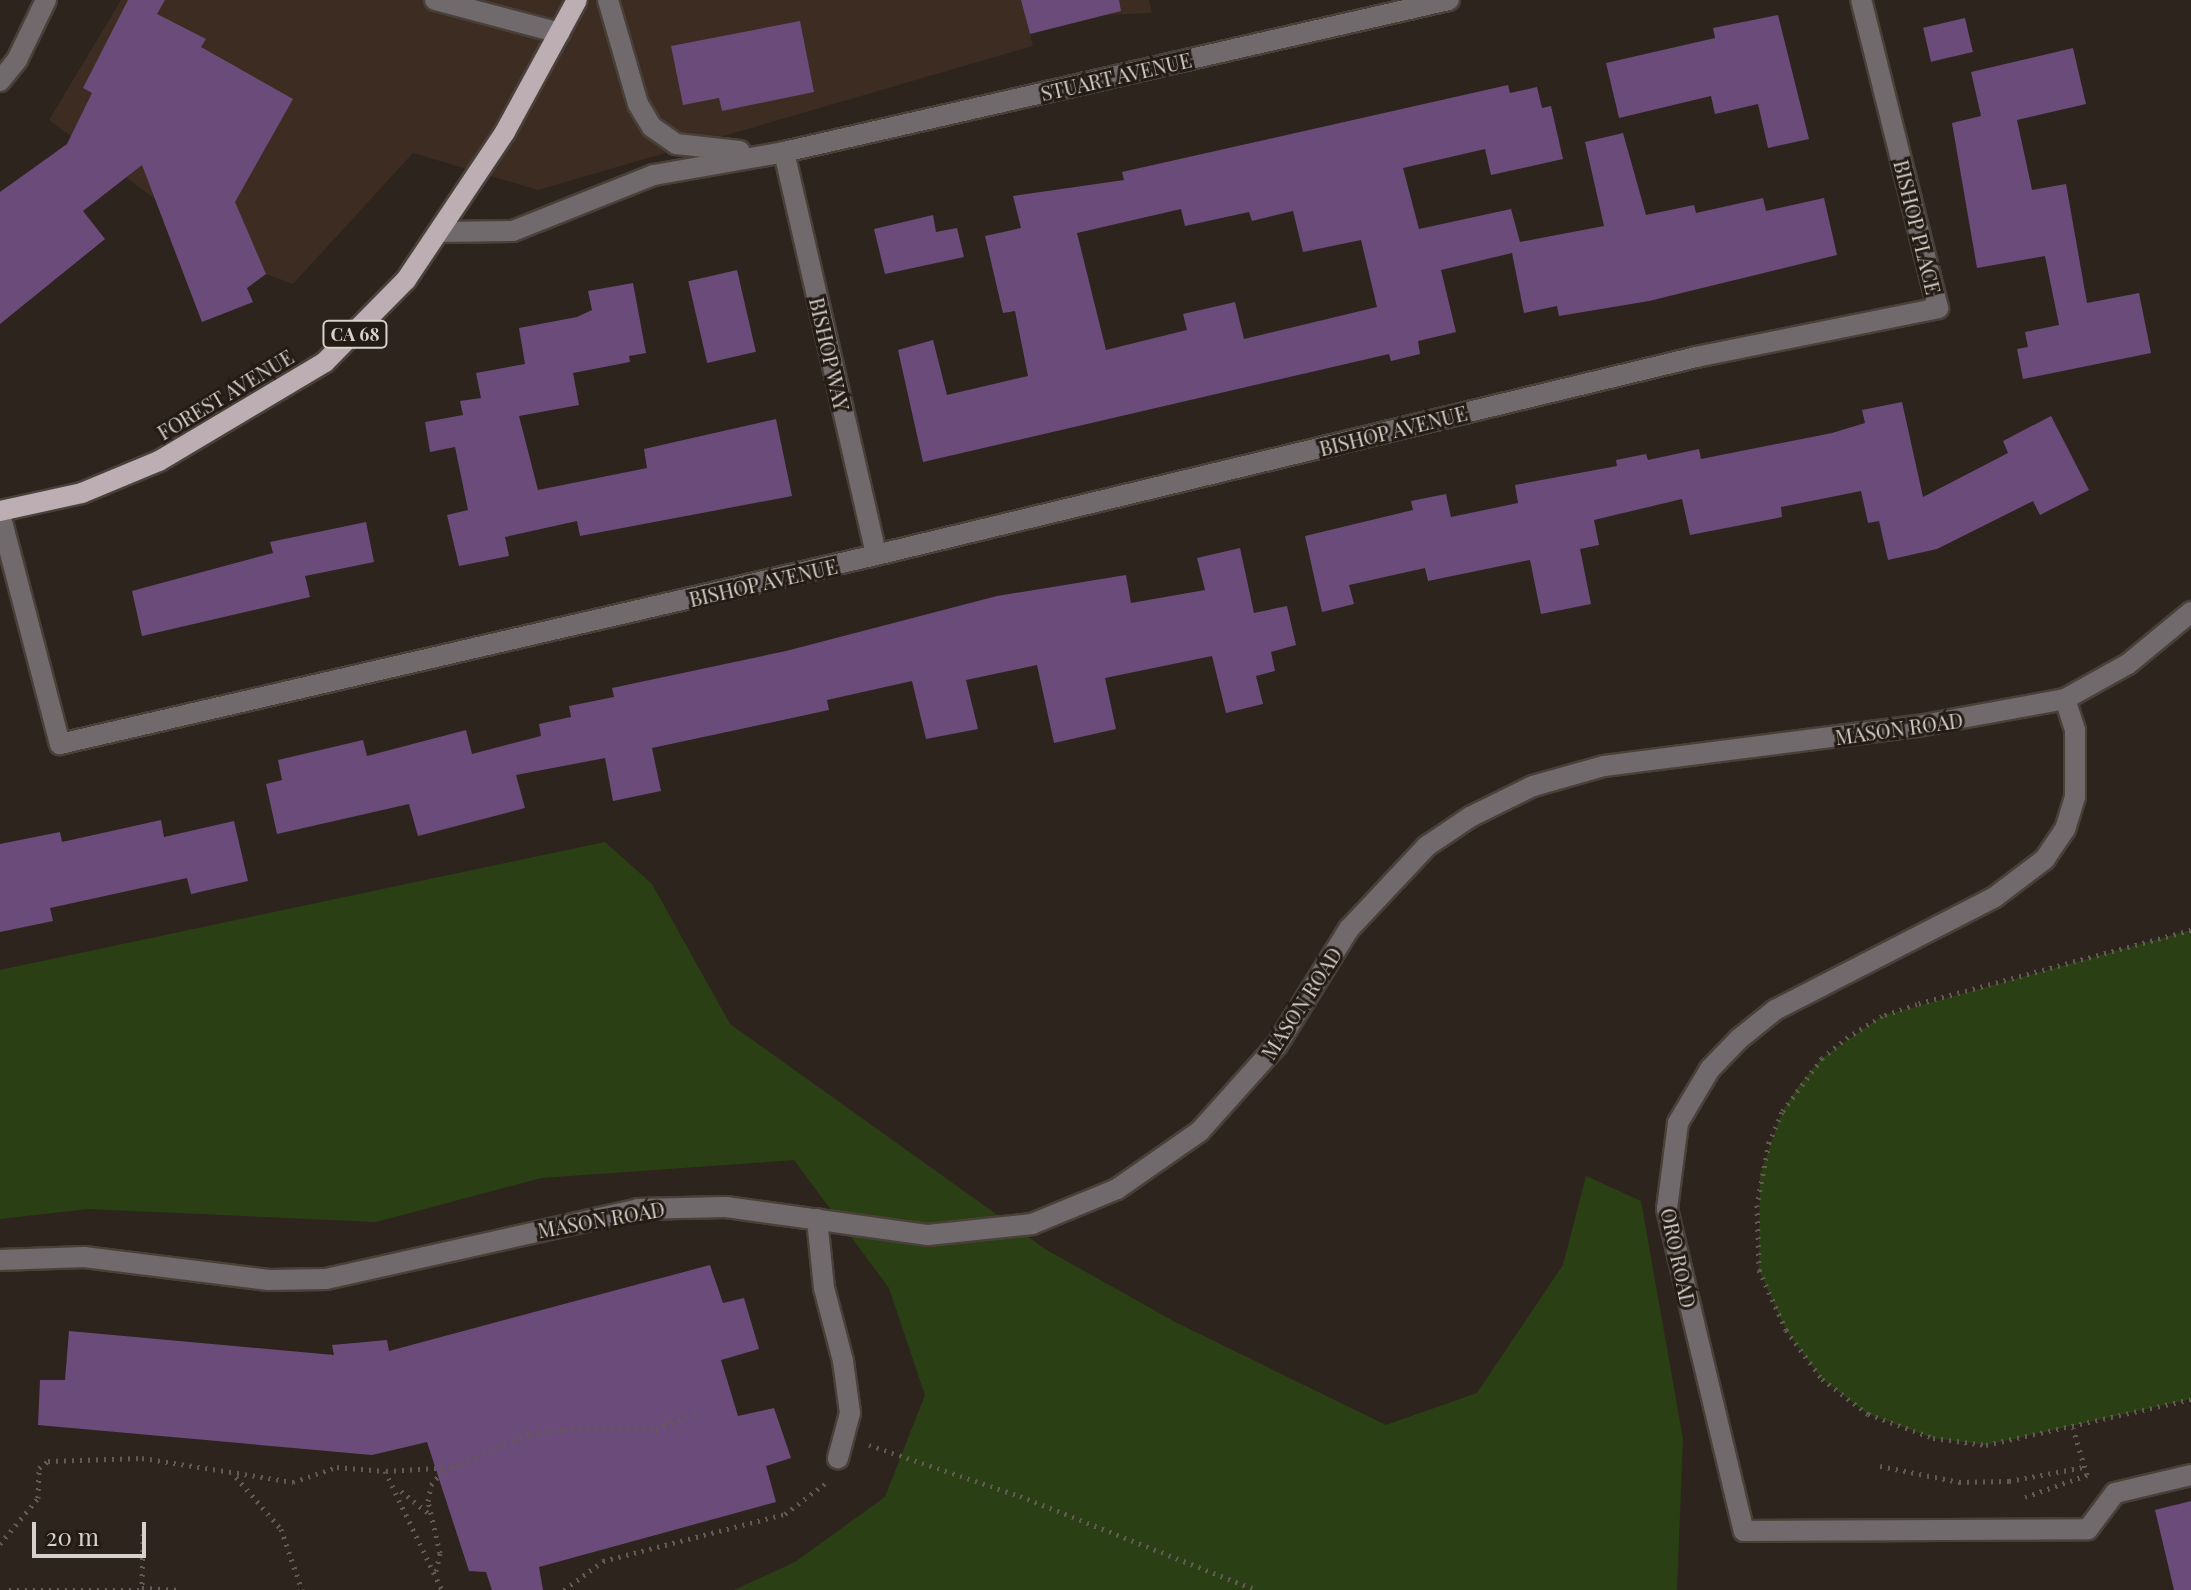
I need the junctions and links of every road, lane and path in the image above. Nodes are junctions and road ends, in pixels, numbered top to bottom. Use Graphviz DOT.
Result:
graph roads {
  1 [pos="46,0"];
  2 [pos="435,0"];
  3 [pos="577,0"];
  4 [pos="608,0"];
  5 [pos="1448,0"];
  6 [pos="1861,0"];
  7 [pos="560,33"];
  8 [pos="0,81"];
  9 [pos="784,152"];
  10 [pos="439,232"];
  11 [pos="1696,357"];
  12 [pos="0,512"];
  13 [pos="876,555"];
  14 [pos="2191,612"];
  15 [pos="2065,699"];
  16 [pos="2191,930"];
  17 [pos="817,1219"];
  18 [pos="0,1260"];
  19 [pos="2191,1399"];
  20 [pos="698,1413"];
  21 [pos="2073,1428"];
  22 [pos="864,1443"];
  23 [pos="838,1458"];
  24 [pos="1880,1466"];
  25 [pos="2084,1467"];
  26 [pos="446,1468"];
  27 [pos="385,1471"];
  28 [pos="818,1475"];
  29 [pos="2087,1475"];
  30 [pos="2191,1475"];
  31 [pos="236,1476"];
  32 [pos="395,1486"];
  33 [pos="432,1515"];
  34 [pos="143,1534"];
  35 [pos="0,1544"];
  36 [pos="435,1574"];
  37 [pos="142,1589"];
  38 [pos="9,1590"];
  39 [pos="182,1590"];
  40 [pos="302,1590"];
  41 [pos="442,1590"];
  42 [pos="564,1590"];
  43 [pos="1256,1590"];
  1 -- 8 [label="street"];
  2 -- 7 [label="street"];
  3 -- 7 [label="main road, FOREST AVENUE / CA 68"];
  4 -- 9 [label="street, STUART AVENUE"];
  5 -- 9 [label="street, STUART AVENUE"];
  6 -- 11 [label="street, BISHOP PLACE"];
  7 -- 10 [label="main road, FOREST AVENUE / CA 68"];
  9 -- 10 [label="street, STUART AVENUE"];
  9 -- 13 [label="street, BISHOP WAY"];
  10 -- 12 [label="main road, FOREST AVENUE / CA 68"];
  11 -- 13 [label="street, BISHOP AVENUE"];
  12 -- 13 [label="street, BISHOP AVENUE"];
  14 -- 15 [label="street, MASON ROAD"];
  15 -- 17 [label="street, MASON ROAD"];
  15 -- 30 [label="street, ORO ROAD"];
  16 -- 21 [label="path"];
  17 -- 18 [label="street, MASON ROAD"];
  17 -- 23 [label="street"];
  19 -- 21 [label="path"];
  20 -- 26 [label="path"];
  21 -- 25 [label="path"];
  22 -- 43 [label="path"];
  24 -- 25 [label="path"];
  25 -- 29 [label="path"];
  26 -- 27 [label="path"];
  26 -- 33 [label="path"];
  27 -- 31 [label="path"];
  27 -- 32 [label="path"];
  28 -- 42 [label="path"];
  31 -- 35 [label="path"];
  31 -- 40 [label="path"];
  32 -- 33 [label="path"];
  32 -- 36 [label="path"];
  33 -- 36 [label="path"];
  34 -- 37 [label="path"];
  36 -- 41 [label="path"];
  37 -- 38 [label="path"];
  37 -- 39 [label="path"];
}
